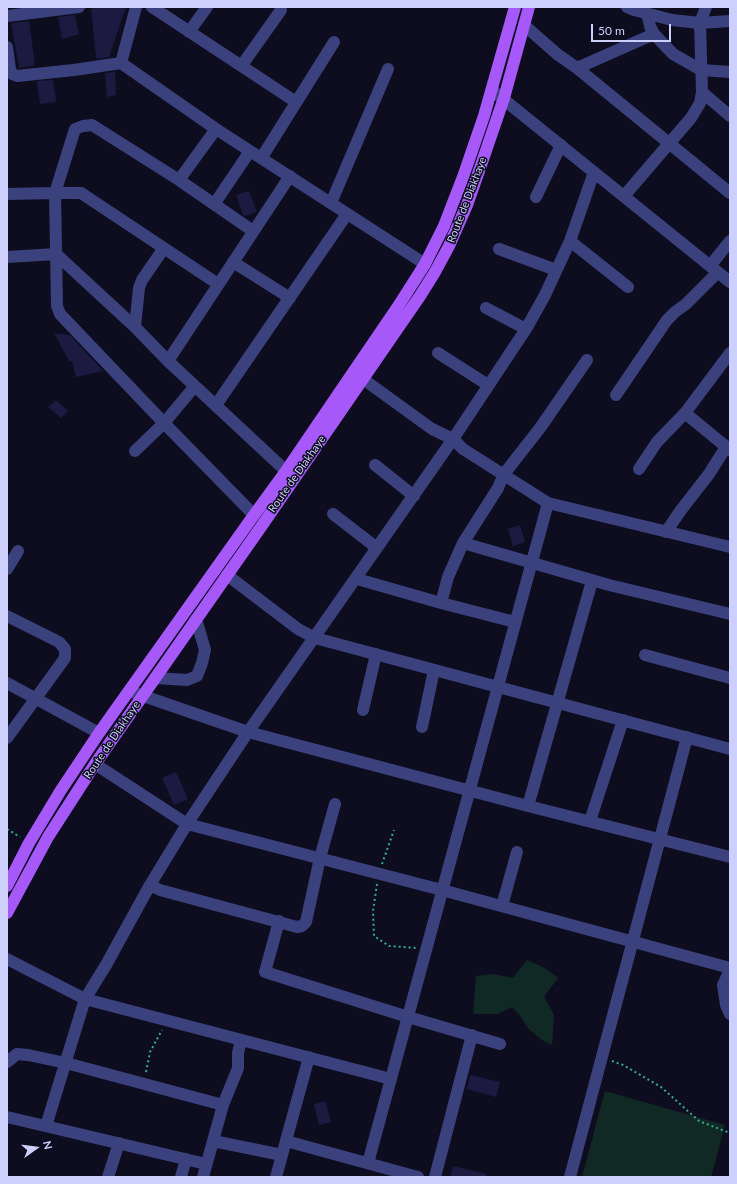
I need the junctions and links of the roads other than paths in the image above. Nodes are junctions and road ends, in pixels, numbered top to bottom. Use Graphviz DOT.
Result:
graph roads {
  1 [pos="136,7"];
  2 [pos="152,7"];
  3 [pos="207,7"];
  4 [pos="516,7"];
  5 [pos="529,7"];
  6 [pos="627,7"];
  7 [pos="706,7"];
  8 [pos="71,8"];
  9 [pos="281,10"];
  10 [pos="647,14"];
  11 [pos="7,16"];
  12 [pos="730,21"];
  13 [pos="700,23"];
  14 [pos="524,25"];
  15 [pos="189,32"];
  16 [pos="654,34"];
  17 [pos="334,42"];
  18 [pos="7,47"];
  19 [pos="121,63"];
  20 [pos="242,66"];
  21 [pos="578,68"];
  22 [pos="388,69"];
  23 [pos="701,70"];
  24 [pos="730,72"];
  25 [pos="492,90"];
  26 [pos="702,92"];
  27 [pos="504,98"];
  28 [pos="296,102"];
  29 [pos="730,116"];
  30 [pos="216,128"];
  31 [pos="670,144"];
  32 [pos="561,145"];
  33 [pos="250,151"];
  34 [pos="262,157"];
  35 [pos="594,172"];
  36 [pos="290,176"];
  37 [pos="179,180"];
  38 [pos="55,192"];
  39 [pos="730,193"];
  40 [pos="7,194"];
  41 [pos="624,196"];
  42 [pos="536,197"];
  43 [pos="215,203"];
  44 [pos="331,203"];
  45 [pos="347,214"];
  46 [pos="253,231"];
  47 [pos="570,241"];
  48 [pos="730,241"];
  49 [pos="164,248"];
  50 [pos="499,249"];
  51 [pos="56,254"];
  52 [pos="7,257"];
  53 [pos="233,262"];
  54 [pos="424,264"];
  55 [pos="714,269"];
  56 [pos="556,270"];
  57 [pos="730,282"];
  58 [pos="218,284"];
  59 [pos="628,287"];
  60 [pos="290,298"];
  61 [pos="486,308"];
  62 [pos="135,327"];
  63 [pos="526,329"];
  64 [pos="438,353"];
  65 [pos="730,353"];
  66 [pos="588,360"];
  67 [pos="168,361"];
  68 [pos="726,366"];
  69 [pos="363,379"];
  70 [pos="488,385"];
  71 [pos="195,386"];
  72 [pos="616,395"];
  73 [pos="216,405"];
  74 [pos="685,413"];
  75 [pos="164,423"];
  76 [pos="453,439"];
  77 [pos="728,448"];
  78 [pos="135,451"];
  79 [pos="375,465"];
  80 [pos="639,469"];
  81 [pos="286,471"];
  82 [pos="504,474"];
  83 [pos="414,496"];
  84 [pos="548,503"];
  85 [pos="254,514"];
  86 [pos="333,514"];
  87 [pos="666,532"];
  88 [pos="462,543"];
  89 [pos="730,547"];
  90 [pos="377,548"];
  91 [pos="18,551"];
  92 [pos="531,564"];
  93 [pos="7,569"];
  94 [pos="227,575"];
  95 [pos="357,579"];
  96 [pos="592,580"];
  97 [pos="441,603"];
  98 [pos="730,614"];
  99 [pos="7,616"];
  100 [pos="196,619"];
  101 [pos="515,622"];
  102 [pos="315,638"];
  103 [pos="376,654"];
  104 [pos="645,655"];
  105 [pos="434,670"];
  106 [pos="155,678"];
  107 [pos="730,678"];
  108 [pos="7,683"];
  109 [pos="498,686"];
  110 [pos="129,691"];
  111 [pos="142,696"];
  112 [pos="36,698"];
  113 [pos="558,702"];
  114 [pos="363,710"];
  115 [pos="623,720"];
  116 [pos="422,727"];
  117 [pos="248,732"];
  118 [pos="99,733"];
  119 [pos="687,737"];
  120 [pos="7,738"];
  121 [pos="730,749"];
  122 [pos="96,764"];
  123 [pos="469,790"];
  124 [pos="335,804"];
  125 [pos="528,806"];
  126 [pos="590,821"];
  127 [pos="187,824"];
  128 [pos="660,839"];
  129 [pos="517,852"];
  130 [pos="730,857"];
  131 [pos="320,858"];
  132 [pos="150,885"];
  133 [pos="7,886"];
  134 [pos="442,890"];
  135 [pos="9,906"];
  136 [pos="502,906"];
  137 [pos="279,921"];
  138 [pos="633,942"];
  139 [pos="7,959"];
  140 [pos="730,969"];
  141 [pos="727,985"];
  142 [pos="86,999"];
  143 [pos="730,1014"];
  144 [pos="408,1017"];
  145 [pos="472,1035"];
  146 [pos="240,1040"];
  147 [pos="500,1044"];
  148 [pos="309,1058"];
  149 [pos="7,1062"];
  150 [pos="66,1063"];
  151 [pos="391,1079"];
  152 [pos="223,1105"];
  153 [pos="7,1117"];
  154 [pos="46,1126"];
  155 [pos="213,1141"];
  156 [pos="286,1141"];
  157 [pos="119,1144"];
  158 [pos="282,1156"];
  159 [pos="186,1159"];
  160 [pos="368,1163"];
  161 [pos="206,1164"];
  162 [pos="108,1177"];
  163 [pos="180,1177"];
  164 [pos="203,1177"];
  165 [pos="276,1177"];
  166 [pos="418,1177"];
  167 [pos="435,1177"];
  168 [pos="570,1177"];
  1 -- 19 [label="street"];
  2 -- 15 [label="street"];
  3 -- 15 [label="street"];
  4 -- 25 [label="main road, Route de Diakhaye"];
  5 -- 14 [label="main road, Route de Diakhaye"];
  6 -- 10 [label="street"];
  7 -- 13 [label="street"];
  8 -- 11 [label="street"];
  9 -- 20 [label="street"];
  10 -- 13 [label="street"];
  10 -- 16 [label="street"];
  12 -- 13 [label="street"];
  13 -- 23 [label="street"];
  14 -- 21 [label="street"];
  14 -- 27 [label="main road, Route de Diakhaye"];
  15 -- 20 [label="street"];
  16 -- 21 [label="street"];
  16 -- 23 [label="street"];
  17 -- 28 [label="street"];
  18 -- 19 [label="street"];
  19 -- 30 [label="street"];
  20 -- 28 [label="street"];
  21 -- 31 [label="street"];
  22 -- 44 [label="street"];
  23 -- 24 [label="street"];
  23 -- 26 [label="street"];
  25 -- 27 [label="street"];
  25 -- 54 [label="main road, Route de Diakhaye"];
  26 -- 29 [label="street"];
  26 -- 31 [label="street"];
  27 -- 32 [label="street"];
  27 -- 69 [label="main road, Route de Diakhaye"];
  28 -- 34 [label="street"];
  30 -- 33 [label="street"];
  30 -- 37 [label="street"];
  31 -- 39 [label="street"];
  31 -- 41 [label="street"];
  32 -- 35 [label="street"];
  32 -- 42 [label="street"];
  33 -- 34 [label="street"];
  33 -- 43 [label="street"];
  34 -- 36 [label="street"];
  35 -- 41 [label="street"];
  35 -- 47 [label="street"];
  36 -- 44 [label="street"];
  36 -- 46 [label="street"];
  37 -- 38 [label="street"];
  37 -- 43 [label="street"];
  38 -- 40 [label="street"];
  38 -- 49 [label="street"];
  38 -- 51 [label="street"];
  41 -- 55 [label="street"];
  43 -- 46 [label="street"];
  44 -- 45 [label="street"];
  45 -- 54 [label="street"];
  45 -- 60 [label="street"];
  46 -- 53 [label="street"];
  47 -- 56 [label="street"];
  47 -- 59 [label="street"];
  48 -- 55 [label="street"];
  49 -- 58 [label="street"];
  49 -- 62 [label="street"];
  50 -- 56 [label="street"];
  51 -- 52 [label="street"];
  51 -- 62 [label="street"];
  51 -- 75 [label="street"];
  53 -- 58 [label="street"];
  53 -- 60 [label="street"];
  54 -- 81 [label="main road, Route de Diakhaye"];
  55 -- 57 [label="street"];
  55 -- 72 [label="street"];
  56 -- 63 [label="street"];
  58 -- 67 [label="street"];
  60 -- 73 [label="street"];
  61 -- 63 [label="street"];
  62 -- 67 [label="street"];
  63 -- 70 [label="street"];
  64 -- 70 [label="street"];
  65 -- 68 [label="street"];
  66 -- 82 [label="street"];
  67 -- 71 [label="street"];
  68 -- 74 [label="street"];
  69 -- 76 [label="street"];
  69 -- 94 [label="main road, Route de Diakhaye"];
  70 -- 76 [label="street"];
  71 -- 73 [label="street"];
  71 -- 75 [label="street"];
  73 -- 81 [label="street"];
  74 -- 77 [label="street"];
  74 -- 80 [label="street"];
  75 -- 78 [label="street"];
  75 -- 85 [label="street"];
  76 -- 82 [label="street"];
  76 -- 83 [label="street"];
  77 -- 87 [label="street"];
  79 -- 83 [label="street"];
  81 -- 85 [label="main road, Route de Diakhaye"];
  82 -- 84 [label="street"];
  82 -- 88 [label="street"];
  83 -- 90 [label="street"];
  84 -- 87 [label="street"];
  84 -- 92 [label="street"];
  85 -- 110 [label="main road, Route de Diakhaye"];
  86 -- 90 [label="street"];
  87 -- 89 [label="street"];
  88 -- 92 [label="street"];
  88 -- 97 [label="street"];
  90 -- 95 [label="street"];
  91 -- 93 [label="street"];
  92 -- 96 [label="street"];
  92 -- 101 [label="street"];
  94 -- 100 [label="main road, Route de Diakhaye"];
  94 -- 102 [label="street"];
  95 -- 97 [label="street"];
  95 -- 102 [label="street"];
  96 -- 98 [label="street"];
  96 -- 113 [label="street"];
  97 -- 101 [label="street"];
  99 -- 112 [label="street"];
  100 -- 106 [label="main road, Route de Diakhaye"];
  100 -- 106 [label="street"];
  101 -- 109 [label="street"];
  102 -- 103 [label="street"];
  102 -- 117 [label="street"];
  103 -- 105 [label="street"];
  103 -- 114 [label="street"];
  104 -- 107 [label="street"];
  105 -- 109 [label="street"];
  105 -- 116 [label="street"];
  106 -- 111 [label="main road, Route de Diakhaye"];
  108 -- 112 [label="street"];
  109 -- 113 [label="street"];
  109 -- 123 [label="street"];
  110 -- 111 [label="street"];
  110 -- 118 [label="main road, Route de Diakhaye"];
  111 -- 117 [label="street"];
  111 -- 122 [label="main road, Route de Diakhaye"];
  112 -- 118 [label="street"];
  112 -- 120 [label="street"];
  113 -- 115 [label="street"];
  113 -- 125 [label="street"];
  115 -- 119 [label="street"];
  115 -- 126 [label="street"];
  117 -- 123 [label="street"];
  117 -- 127 [label="street"];
  118 -- 133 [label="main road, Route de Diakhaye"];
  119 -- 121 [label="street"];
  119 -- 128 [label="street"];
  122 -- 127 [label="street"];
  122 -- 135 [label="main road, Route de Diakhaye"];
  123 -- 125 [label="street"];
  123 -- 134 [label="street"];
  124 -- 131 [label="street"];
  125 -- 126 [label="street"];
  126 -- 128 [label="street"];
  127 -- 131 [label="street"];
  127 -- 132 [label="street"];
  128 -- 130 [label="street"];
  128 -- 138 [label="street"];
  129 -- 136 [label="street"];
  131 -- 134 [label="street"];
  131 -- 137 [label="street"];
  132 -- 137 [label="street"];
  132 -- 142 [label="street"];
  134 -- 136 [label="street"];
  134 -- 144 [label="street"];
  136 -- 138 [label="street"];
  137 -- 144 [label="street"];
  138 -- 140 [label="street"];
  138 -- 168 [label="street"];
  139 -- 142 [label="street"];
  140 -- 141 [label="street"];
  141 -- 143 [label="street"];
  142 -- 146 [label="street"];
  142 -- 150 [label="street"];
  144 -- 145 [label="street"];
  144 -- 151 [label="street"];
  145 -- 147 [label="street"];
  145 -- 167 [label="street"];
  146 -- 148 [label="street"];
  146 -- 152 [label="street"];
  148 -- 151 [label="street"];
  148 -- 156 [label="street"];
  149 -- 150 [label="street"];
  150 -- 152 [label="street"];
  150 -- 154 [label="street"];
  151 -- 160 [label="street"];
  152 -- 155 [label="street"];
  153 -- 154 [label="street"];
  154 -- 157 [label="street"];
  155 -- 158 [label="street"];
  155 -- 161 [label="street"];
  156 -- 158 [label="street"];
  156 -- 160 [label="street"];
  157 -- 159 [label="street"];
  157 -- 162 [label="street"];
  158 -- 165 [label="street"];
  159 -- 161 [label="street"];
  159 -- 163 [label="street"];
  160 -- 166 [label="street"];
  161 -- 164 [label="street"];
}
